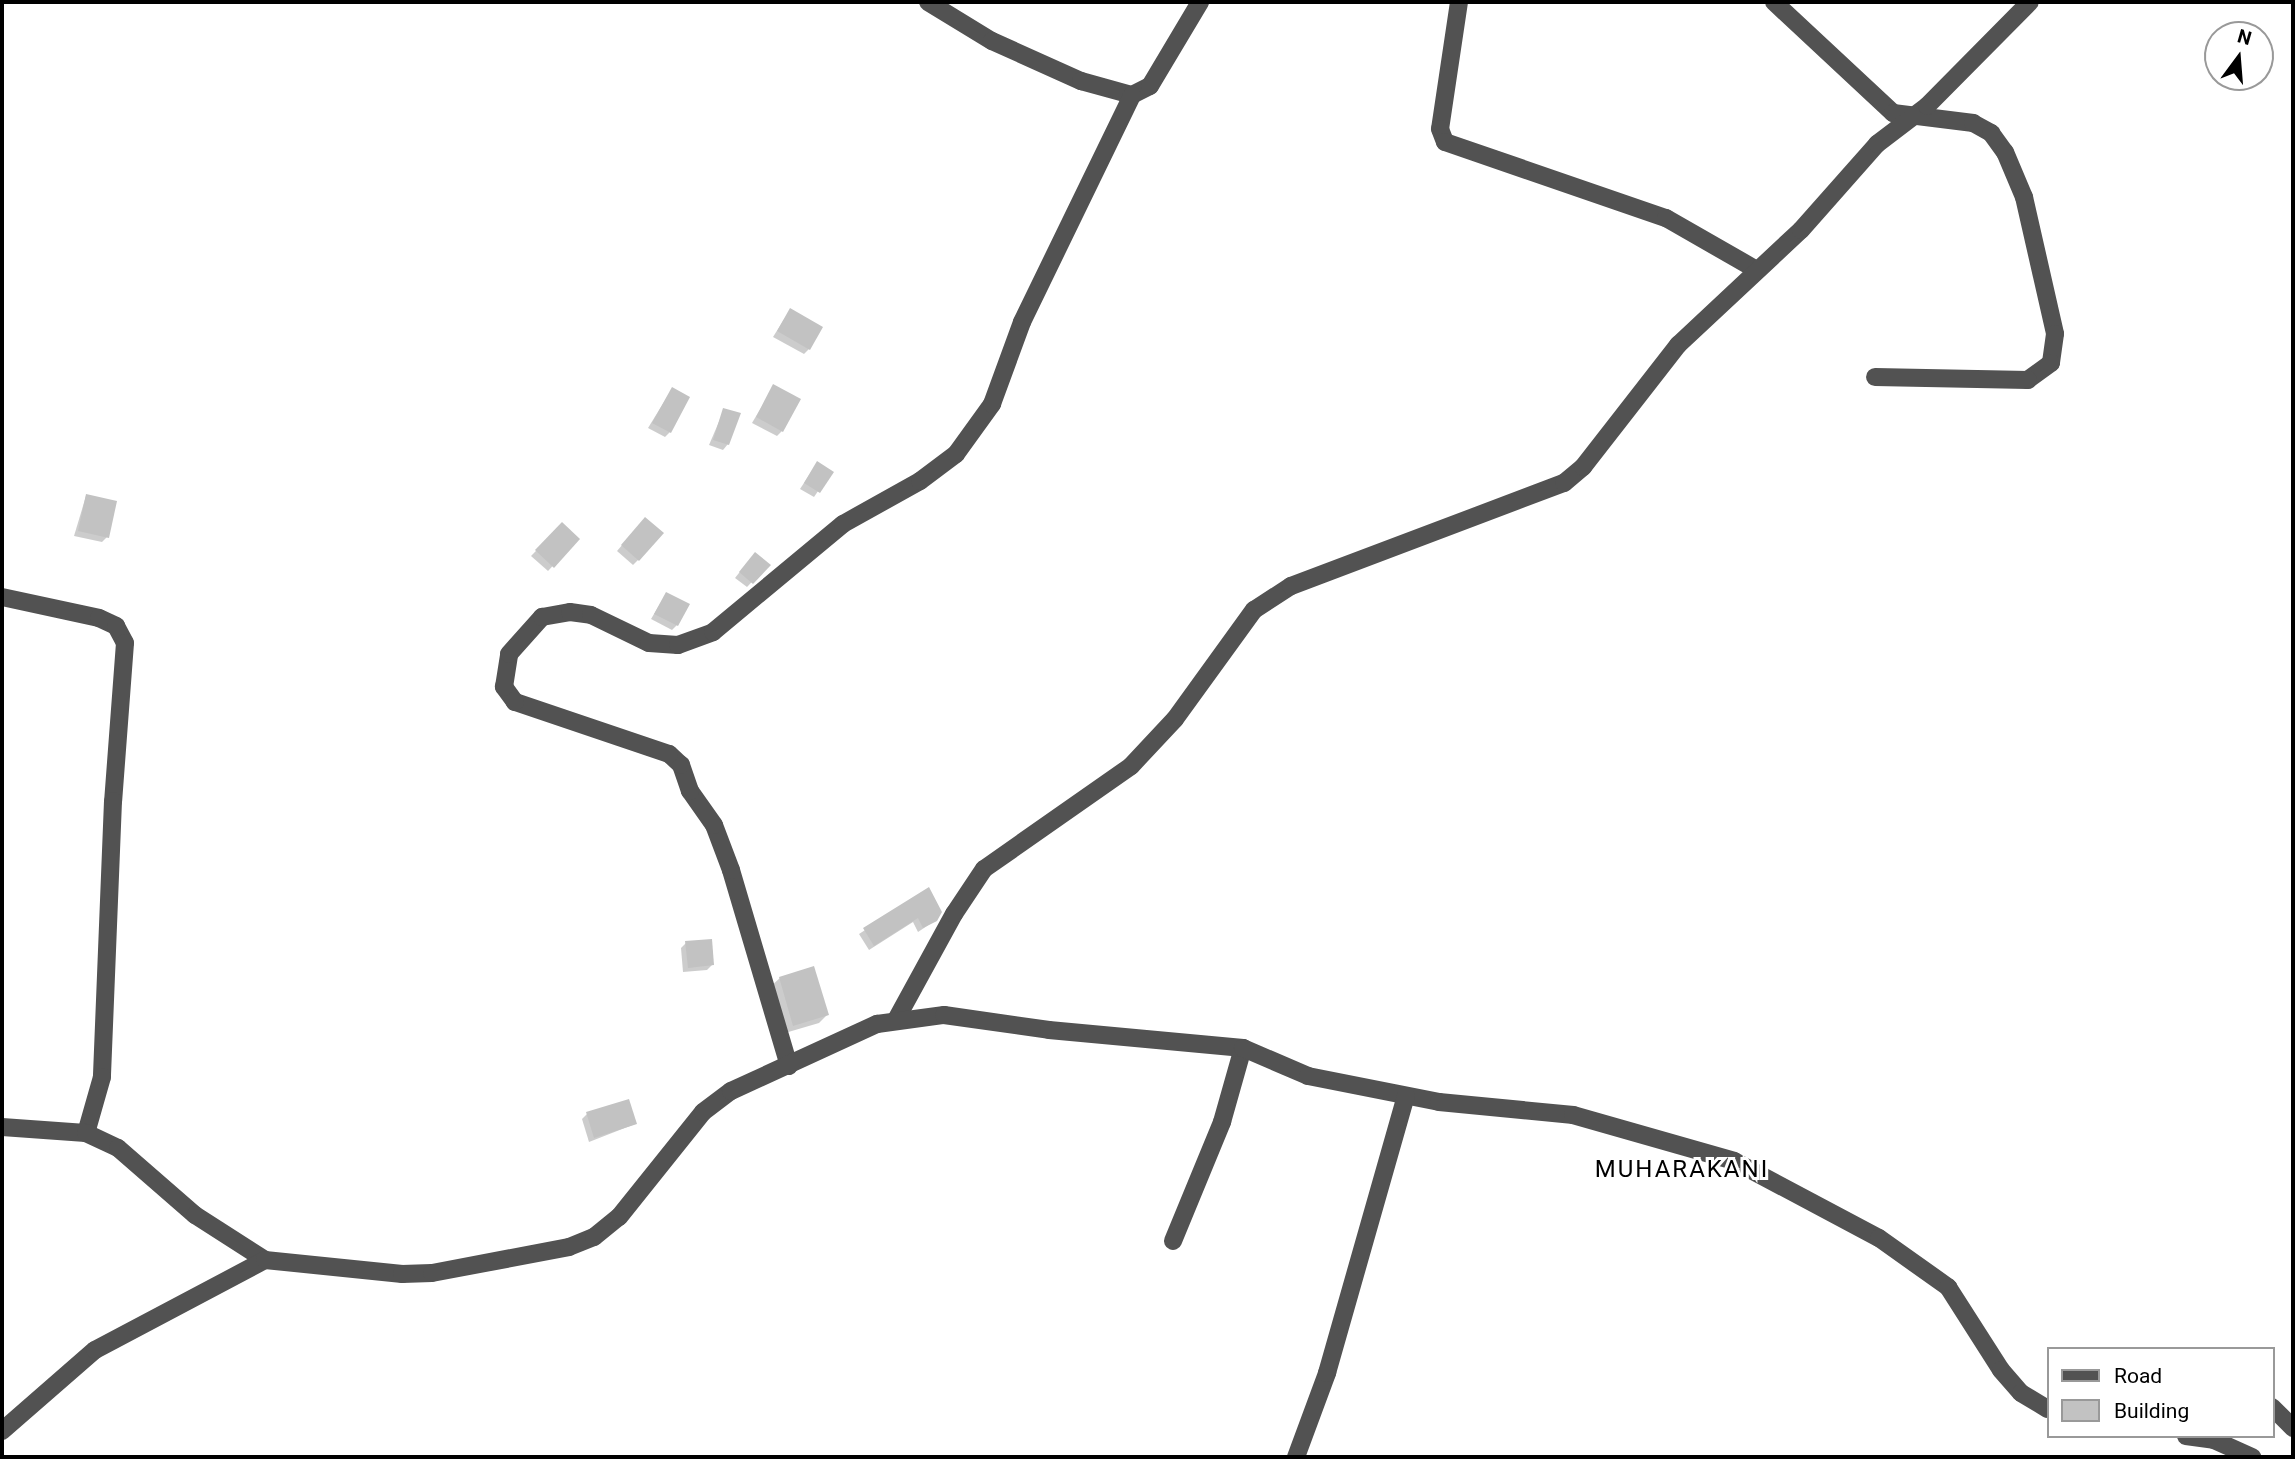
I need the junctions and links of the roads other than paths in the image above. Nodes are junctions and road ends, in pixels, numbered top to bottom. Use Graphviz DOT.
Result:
graph roads {
  1 [pos="928,2"];
  2 [pos="1200,2"];
  3 [pos="1459,2"];
  4 [pos="1774,2"];
  5 [pos="2030,2"];
  6 [pos="1132,94"];
  7 [pos="1910,117"];
  8 [pos="1755,269"];
  9 [pos="1875,377"];
  10 [pos="2,597"];
  11 [pos="897,1018"];
  12 [pos="1243,1048"];
  13 [pos="789,1066"];
  14 [pos="1406,1096"];
  15 [pos="2,1127"];
  16 [pos="86,1133"];
  17 [pos="1173,1241"];
  18 [pos="265,1260"];
  19 [pos="2046,1408"];
  20 [pos="2274,1410"];
  21 [pos="2293,1428"];
  22 [pos="2,1432"];
  23 [pos="2200,1438"];
  24 [pos="1296,1457"];
  25 [pos="2252,1457"];
  1 -- 6 [label="street"];
  2 -- 6 [label="street"];
  3 -- 8 [label="street"];
  4 -- 7 [label="street"];
  5 -- 7 [label="street"];
  6 -- 13 [label="street"];
  7 -- 8 [label="street"];
  7 -- 9 [label="street"];
  8 -- 11 [label="street"];
  10 -- 16 [label="street"];
  11 -- 12 [label="street"];
  11 -- 13 [label="street"];
  12 -- 14 [label="street"];
  12 -- 17 [label="street"];
  13 -- 18 [label="street"];
  14 -- 19 [label="street"];
  14 -- 24 [label="street"];
  15 -- 16 [label="street"];
  16 -- 18 [label="street"];
  18 -- 22 [label="street"];
  20 -- 21 [label="street"];
  23 -- 25 [label="street"];
}
